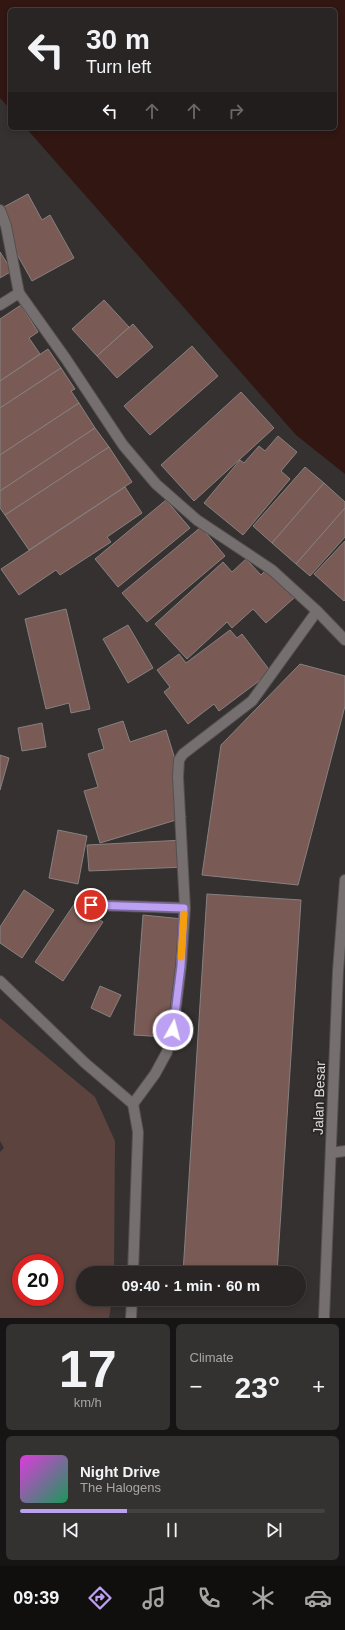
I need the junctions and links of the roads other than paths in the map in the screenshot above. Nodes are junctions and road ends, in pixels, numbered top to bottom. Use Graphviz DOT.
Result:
graph roads {
  1 [pos="0,210"];
  2 [pos="19,293"];
  3 [pos="0,305"];
  4 [pos="317,611"];
  5 [pos="345,640"];
  6 [pos="345,880"];
  7 [pos="91,905"];
  8 [pos="184,908"];
  9 [pos="0,980"];
  10 [pos="133,1104"];
  11 [pos="345,1152"];
  12 [pos="331,1153"];
  13 [pos="133,1266"];
  14 [pos="132,1306"];
  15 [pos="131,1318"];
  16 [pos="324,1318"];
  1 -- 2 [label="street"];
  2 -- 3 [label="street"];
  2 -- 4 [label="street"];
  4 -- 5 [label="street"];
  4 -- 8 [label="street"];
  6 -- 12 [label="street, Jalan Besar"];
  7 -- 8 [label="street"];
  8 -- 10 [label="street"];
  9 -- 10 [label="street"];
  10 -- 13 [label="street"];
  11 -- 12 [label="street"];
  12 -- 16 [label="street, Jalan Besar"];
  14 -- 15 [label="street"];
}
